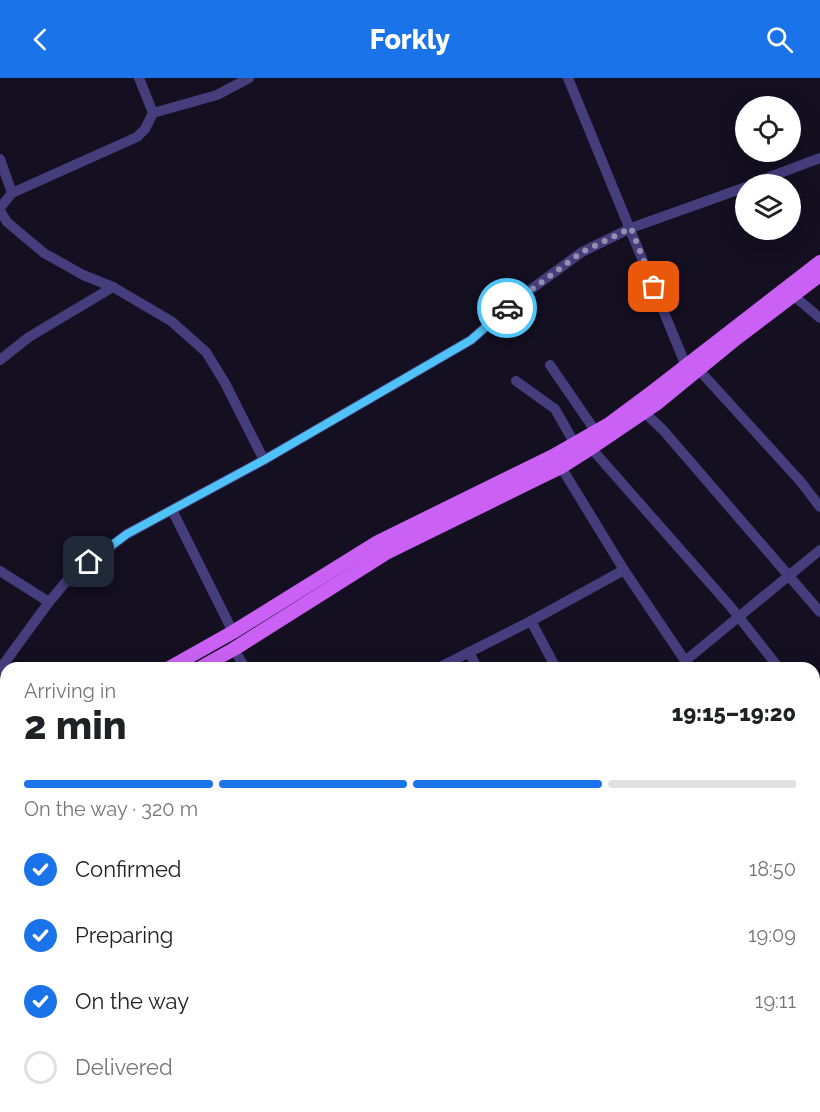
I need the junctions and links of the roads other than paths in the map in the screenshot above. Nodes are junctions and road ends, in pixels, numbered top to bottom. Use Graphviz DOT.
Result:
graph roads {
  1 [pos="140,78"];
  2 [pos="249,78"];
  3 [pos="568,78"];
  4 [pos="153,113"];
  5 [pos="820,158"];
  6 [pos="0,159"];
  7 [pos="778,174"];
  8 [pos="735,190"];
  9 [pos="12,193"];
  10 [pos="0,210"];
  11 [pos="631,228"];
  12 [pos="820,262"];
  13 [pos="820,275"];
  14 [pos="113,287"];
  15 [pos="794,296"];
  16 [pos="820,318"];
  17 [pos="0,360"];
  18 [pos="550,365"];
  19 [pos="692,368"];
  20 [pos="516,381"];
  21 [pos="644,412"];
  22 [pos="596,432"];
  23 [pos="575,444"];
  24 [pos="591,448"];
  25 [pos="264,460"];
  26 [pos="561,467"];
  27 [pos="820,507"];
  28 [pos="172,510"];
  29 [pos="455,511"];
  30 [pos="820,550"];
  31 [pos="624,570"];
  32 [pos="0,571"];
  33 [pos="790,575"];
  34 [pos="49,602"];
  35 [pos="820,612"];
  36 [pos="740,618"];
  37 [pos="531,621"];
  38 [pos="233,632"];
  39 [pos="234,649"];
  40 [pos="469,652"];
  41 [pos="5,662"];
  42 [pos="180,662"];
  43 [pos="211,662"];
  44 [pos="242,662"];
  45 [pos="450,662"];
  46 [pos="474,662"];
  47 [pos="553,662"];
  48 [pos="687,662"];
  49 [pos="690,662"];
  50 [pos="774,662"];
  1 -- 4 [label="street"];
  2 -- 4 [label="street"];
  3 -- 11 [label="street"];
  4 -- 9 [label="street"];
  5 -- 7 [label="street"];
  6 -- 9 [label="street"];
  8 -- 11 [label="street"];
  9 -- 10 [label="street"];
  10 -- 14 [label="street"];
  11 -- 19 [label="street"];
  11 -- 25 [label="street"];
  12 -- 19 [label="main road"];
  13 -- 15 [label="main road"];
  14 -- 17 [label="street"];
  14 -- 25 [label="street"];
  15 -- 16 [label="street"];
  15 -- 19 [label="main road"];
  18 -- 22 [label="street"];
  19 -- 21 [label="main road"];
  19 -- 22 [label="main road"];
  19 -- 27 [label="street"];
  20 -- 23 [label="street"];
  21 -- 24 [label="main road"];
  21 -- 33 [label="street"];
  22 -- 23 [label="main road"];
  23 -- 29 [label="main road"];
  24 -- 26 [label="main road"];
  24 -- 36 [label="street"];
  25 -- 28 [label="street"];
  26 -- 29 [label="main road"];
  26 -- 31 [label="street"];
  28 -- 34 [label="street"];
  28 -- 38 [label="street"];
  29 -- 38 [label="main road"];
  29 -- 39 [label="main road"];
  30 -- 33 [label="street"];
  31 -- 37 [label="street"];
  31 -- 48 [label="street"];
  32 -- 34 [label="street"];
  33 -- 35 [label="street"];
  33 -- 36 [label="street"];
  34 -- 41 [label="street"];
  36 -- 49 [label="street"];
  36 -- 50 [label="street"];
  37 -- 40 [label="street"];
  37 -- 47 [label="street"];
  38 -- 42 [label="main road"];
  39 -- 43 [label="main road"];
  39 -- 44 [label="street"];
  40 -- 45 [label="street"];
  40 -- 46 [label="street"];
}
